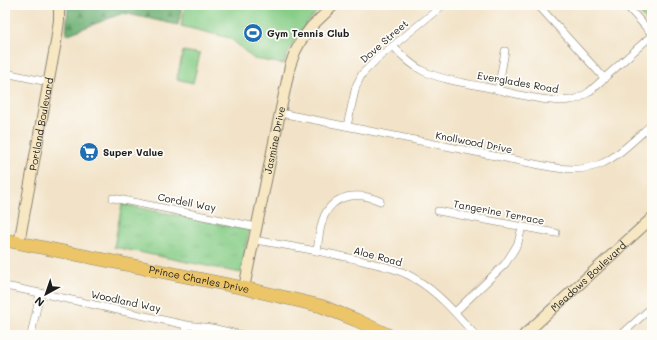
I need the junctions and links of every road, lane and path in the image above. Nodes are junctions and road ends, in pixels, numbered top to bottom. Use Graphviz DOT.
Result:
graph roads {
  1 [pos="59,5"];
  2 [pos="334,5"];
  3 [pos="443,5"];
  4 [pos="538,5"];
  5 [pos="626,5"];
  6 [pos="652,35"];
  7 [pos="393,46"];
  8 [pos="504,50"];
  9 [pos="5,73"];
  10 [pos="605,79"];
  11 [pos="48,82"];
  12 [pos="498,90"];
  13 [pos="280,113"];
  14 [pos="652,124"];
  15 [pos="347,126"];
  16 [pos="113,198"];
  17 [pos="380,201"];
  18 [pos="438,211"];
  19 [pos="652,218"];
  20 [pos="257,227"];
  21 [pos="522,227"];
  22 [pos="556,233"];
  23 [pos="5,240"];
  24 [pos="254,240"];
  25 [pos="18,243"];
  26 [pos="317,251"];
  27 [pos="5,286"];
  28 [pos="244,288"];
  29 [pos="40,293"];
  30 [pos="652,307"];
  31 [pos="455,312"];
  32 [pos="186,325"];
  33 [pos="31,335"];
  34 [pos="184,335"];
  35 [pos="242,335"];
  36 [pos="387,335"];
  37 [pos="475,335"];
  38 [pos="524,335"];
  39 [pos="621,335"];
  1 -- 11 [label="street, Portland Boulevard"];
  2 -- 13 [label="street, Jasmine Drive"];
  3 -- 7 [label="street, Dove Street"];
  4 -- 10 [label="street"];
  5 -- 6 [label="street"];
  6 -- 10 [label="street, Everglades Road"];
  7 -- 12 [label="street, Everglades Road"];
  7 -- 15 [label="street, Dove Street"];
  8 -- 12 [label="street"];
  9 -- 11 [label="street"];
  10 -- 12 [label="street, Everglades Road"];
  11 -- 25 [label="street, Portland Boulevard"];
  13 -- 15 [label="street, Knollwood Drive"];
  13 -- 20 [label="street, Jasmine Drive"];
  14 -- 15 [label="street, Knollwood Drive"];
  16 -- 20 [label="street, Cordell Way"];
  17 -- 26 [label="street"];
  18 -- 21 [label="street, Tangerine Terrace"];
  19 -- 38 [label="street, Meadows Boulevard"];
  20 -- 24 [label="street, Jasmine Drive"];
  21 -- 22 [label="street, Tangerine Terrace"];
  21 -- 31 [label="street"];
  23 -- 25 [label="highway, Prince Charles Drive"];
  24 -- 26 [label="street, Aloe Road"];
  24 -- 28 [label="street, Jasmine Drive"];
  25 -- 28 [label="highway, Prince Charles Drive"];
  26 -- 31 [label="street, Aloe Road"];
  27 -- 29 [label="street, Woodland Way"];
  28 -- 36 [label="highway, Prince Charles Drive"];
  29 -- 32 [label="street, Woodland Way"];
  29 -- 33 [label="street"];
  30 -- 39 [label="street"];
  31 -- 37 [label="street, Aloe Road"];
  32 -- 34 [label="street"];
  32 -- 35 [label="street, Woodland Way"];
}
